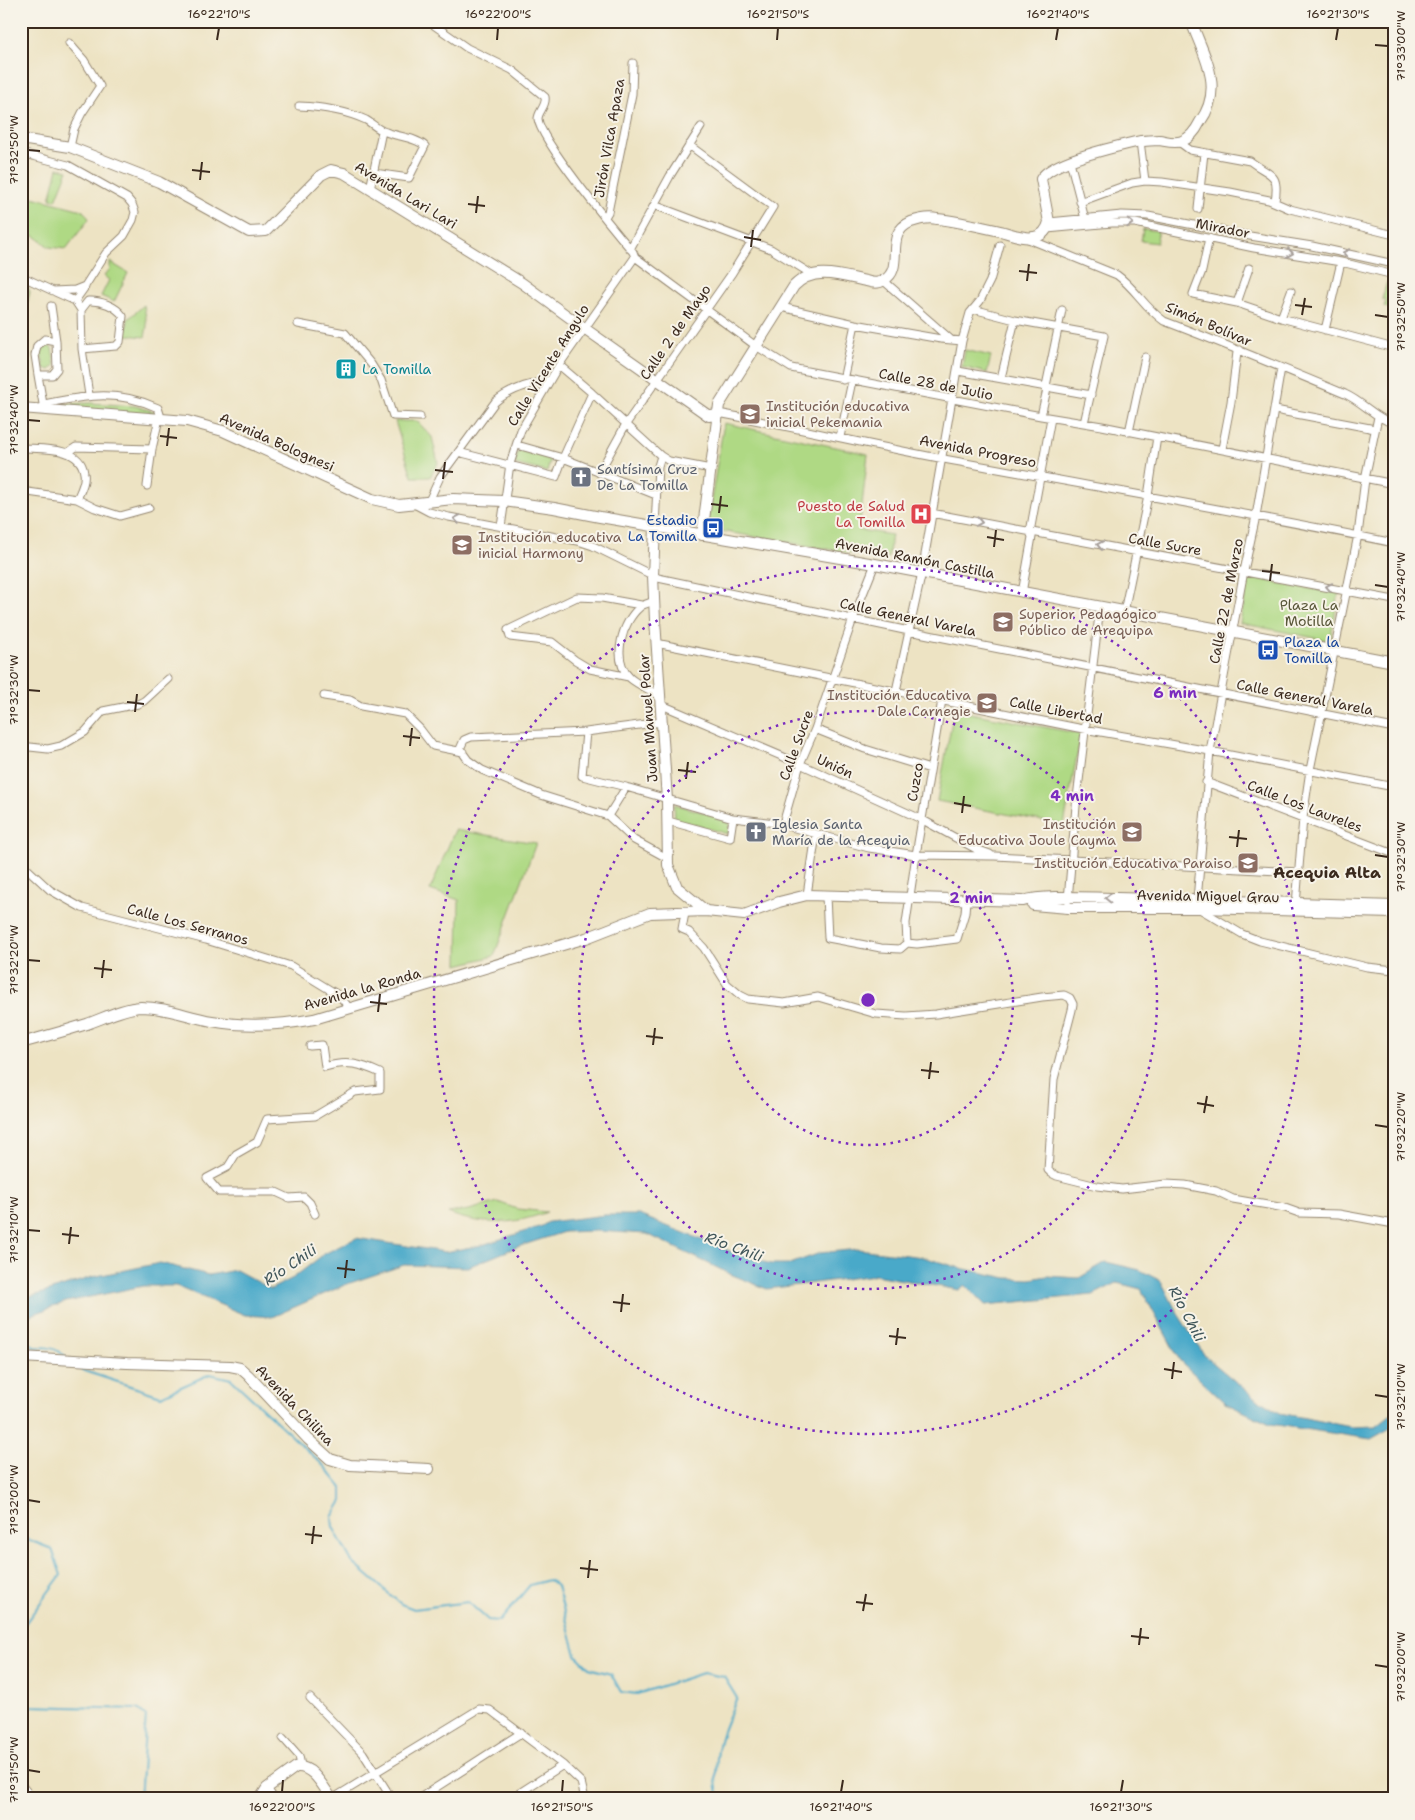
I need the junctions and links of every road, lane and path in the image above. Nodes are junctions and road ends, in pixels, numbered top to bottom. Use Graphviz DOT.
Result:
graph roads {
  1 [pos="25,21"];
  2 [pos="428,21"];
  3 [pos="1191,21"];
  4 [pos="21,30"];
  5 [pos="69,43"];
  6 [pos="633,62"];
  7 [pos="299,106"];
  8 [pos="701,126"];
  9 [pos="382,131"];
  10 [pos="21,139"];
  11 [pos="1140,141"];
  12 [pos="1180,142"];
  13 [pos="688,145"];
  14 [pos="70,147"];
  15 [pos="21,153"];
  16 [pos="1204,153"];
  17 [pos="1070,161"];
  18 [pos="374,173"];
  19 [pos="1145,181"];
  20 [pos="1201,188"];
  21 [pos="370,189"];
  22 [pos="1275,201"];
  23 [pos="1080,202"];
  24 [pos="654,205"];
  25 [pos="1198,209"];
  26 [pos="605,217"];
  27 [pos="1086,222"];
  28 [pos="1048,225"];
  29 [pos="1394,235"];
  30 [pos="1023,237"];
  31 [pos="1209,238"];
  32 [pos="751,241"];
  33 [pos="1000,245"];
  34 [pos="630,249"];
  35 [pos="635,257"];
  36 [pos="1342,262"];
  37 [pos="1394,264"];
  38 [pos="1249,268"];
  39 [pos="813,275"];
  40 [pos="1394,275"];
  41 [pos="21,276"];
  42 [pos="884,281"];
  43 [pos="85,286"];
  44 [pos="53,291"];
  45 [pos="1291,291"];
  46 [pos="75,301"];
  47 [pos="1237,303"];
  48 [pos="51,306"];
  49 [pos="782,307"];
  50 [pos="973,309"];
  51 [pos="81,310"];
  52 [pos="706,310"];
  53 [pos="1062,310"];
  54 [pos="1281,318"];
  55 [pos="1015,320"];
  56 [pos="298,324"];
  57 [pos="855,324"];
  58 [pos="584,328"];
  59 [pos="1060,329"];
  60 [pos="1325,330"];
  61 [pos="950,339"];
  62 [pos="56,341"];
  63 [pos="962,341"];
  64 [pos="756,346"];
  65 [pos="1394,348"];
  66 [pos="82,349"];
  67 [pos="1240,350"];
  68 [pos="1145,357"];
  69 [pos="559,365"];
  70 [pos="1281,368"];
  71 [pos="958,371"];
  72 [pos="38,375"];
  73 [pos="1001,378"];
  74 [pos="656,379"];
  75 [pos="550,380"];
  76 [pos="843,380"];
  77 [pos="852,381"];
  78 [pos="1046,386"];
  79 [pos="592,393"];
  80 [pos="1091,395"];
  81 [pos="89,396"];
  82 [pos="953,400"];
  83 [pos="42,407"];
  84 [pos="21,408"];
  85 [pos="1275,410"];
  86 [pos="718,413"];
  87 [pos="1394,414"];
  88 [pos="420,416"];
  89 [pos="1042,416"];
  90 [pos="1378,417"];
  91 [pos="1051,418"];
  92 [pos="159,420"];
  93 [pos="1084,423"];
  94 [pos="1392,423"];
  95 [pos="626,424"];
  96 [pos="1375,429"];
  97 [pos="1129,432"];
  98 [pos="840,437"];
  99 [pos="1156,437"];
  100 [pos="516,445"];
  101 [pos="21,446"];
  102 [pos="152,449"];
  103 [pos="1222,449"];
  104 [pos="67,452"];
  105 [pos="458,452"];
  106 [pos="661,456"];
  107 [pos="563,458"];
  108 [pos="941,458"];
  109 [pos="1266,458"];
  110 [pos="510,464"];
  111 [pos="711,469"];
  112 [pos="599,472"];
  113 [pos="1041,477"];
  114 [pos="1365,479"];
  115 [pos="1394,484"];
  116 [pos="147,486"];
  117 [pos="21,491"];
  118 [pos="656,495"];
  119 [pos="1148,496"];
  120 [pos="77,499"];
  121 [pos="429,501"];
  122 [pos="504,501"];
  123 [pos="414,504"];
  124 [pos="149,508"];
  125 [pos="931,513"];
  126 [pos="1256,516"];
  127 [pos="501,527"];
  128 [pos="655,527"];
  129 [pos="1030,532"];
  130 [pos="702,535"];
  131 [pos="1358,535"];
  132 [pos="1394,543"];
  133 [pos="1136,551"];
  134 [pos="875,564"];
  135 [pos="1244,571"];
  136 [pos="922,572"];
  137 [pos="653,576"];
  138 [pos="1346,590"];
  139 [pos="1022,593"];
  140 [pos="1394,600"];
  141 [pos="654,601"];
  142 [pos="641,605"];
  143 [pos="1100,607"];
  144 [pos="1124,612"];
  145 [pos="853,619"];
  146 [pos="909,631"];
  147 [pos="1232,632"];
  148 [pos="656,643"];
  149 [pos="1335,652"];
  150 [pos="1394,662"];
  151 [pos="1092,668"];
  152 [pos="629,677"];
  153 [pos="832,678"];
  154 [pos="168,679"];
  155 [pos="896,691"];
  156 [pos="1221,693"];
  157 [pos="324,696"];
  158 [pos="661,700"];
  159 [pos="942,700"];
  160 [pos="1323,713"];
  161 [pos="662,722"];
  162 [pos="1394,728"];
  163 [pos="815,729"];
  164 [pos="1085,729"];
  165 [pos="586,732"];
  166 [pos="21,746"];
  167 [pos="1210,751"];
  168 [pos="463,752"];
  169 [pos="800,764"];
  170 [pos="930,769"];
  171 [pos="1310,770"];
  172 [pos="1206,782"];
  173 [pos="626,787"];
  174 [pos="1394,787"];
  175 [pos="668,800"];
  176 [pos="608,816"];
  177 [pos="733,818"];
  178 [pos="1303,818"];
  179 [pos="921,819"];
  180 [pos="668,821"];
  181 [pos="783,824"];
  182 [pos="816,834"];
  183 [pos="1394,854"];
  184 [pos="916,855"];
  185 [pos="994,856"];
  186 [pos="667,858"];
  187 [pos="1071,860"];
  188 [pos="21,862"];
  189 [pos="1200,867"];
  190 [pos="1299,872"];
  191 [pos="807,896"];
  192 [pos="826,896"];
  193 [pos="690,898"];
  194 [pos="911,899"];
  195 [pos="966,900"];
  196 [pos="1068,903"];
  197 [pos="1198,904"];
  198 [pos="1394,906"];
  199 [pos="1296,907"];
  200 [pos="706,911"];
  201 [pos="685,913"];
  202 [pos="1394,913"];
  203 [pos="907,943"];
  204 [pos="1394,970"];
  205 [pos="350,1008"];
  206 [pos="21,1043"];
  207 [pos="310,1046"];
  208 [pos="315,1214"];
  209 [pos="1394,1224"];
  210 [pos="21,1357"];
  211 [pos="430,1469"];
  212 [pos="310,1698"];
  213 [pos="521,1733"];
  214 [pos="283,1738"];
  215 [pos="563,1765"];
  216 [pos="301,1766"];
  217 [pos="375,1772"];
  218 [pos="21,1786"];
  219 [pos="267,1788"];
  220 [pos="522,1791"];
  221 [pos="31,1799"];
  222 [pos="260,1799"];
  223 [pos="274,1799"];
  224 [pos="332,1799"];
  225 [pos="392,1799"];
  226 [pos="418,1799"];
  227 [pos="510,1799"];
  228 [pos="527,1799"];
  229 [pos="585,1799"];
  1 -- 4 [label="street"];
  2 -- 26 [label="street, Calle 28 de Julio"];
  3 -- 12 [label="main road"];
  5 -- 14 [label="street"];
  6 -- 26 [label="street, Jirón Vilca Apaza"];
  7 -- 9 [label="street"];
  8 -- 13 [label="street"];
  9 -- 18 [label="street"];
  9 -- 18 [label="street"];
  10 -- 14 [label="main road, Avenida Lari Lari"];
  11 -- 12 [label="main road"];
  11 -- 17 [label="main road"];
  11 -- 19 [label="street"];
  12 -- 16 [label="street"];
  13 -- 24 [label="street"];
  13 -- 32 [label="street, Calle 2 de Mayo"];
  14 -- 21 [label="main road, Avenida Lari Lari"];
  15 -- 43 [label="street"];
  16 -- 20 [label="street"];
  16 -- 22 [label="street"];
  17 -- 23 [label="street"];
  17 -- 28 [label="main road"];
  18 -- 21 [label="street"];
  19 -- 20 [label="street"];
  19 -- 23 [label="street"];
  20 -- 22 [label="street"];
  20 -- 25 [label="street"];
  21 -- 58 [label="main road, Avenida Lari Lari"];
  22 -- 29 [label="street"];
  23 -- 27 [label="street"];
  24 -- 32 [label="street"];
  24 -- 34 [label="street"];
  26 -- 34 [label="street, Calle 28 de Julio"];
  27 -- 28 [label="street, Mirador"];
  27 -- 31 [label="street, Mirador, one-way"];
  37 -- 27 [label="street, Mirador, one-way"];
  28 -- 30 [label="main road"];
  30 -- 42 [label="main road"];
  30 -- 67 [label="street, Simón Bolívar"];
  31 -- 36 [label="street, Mirador, one-way"];
  31 -- 47 [label="street"];
  32 -- 39 [label="street"];
  32 -- 52 [label="street, Calle 2 de Mayo"];
  33 -- 50 [label="street"];
  34 -- 35 [label="street, Calle 28 de Julio"];
  35 -- 52 [label="street, Calle 28 de Julio"];
  35 -- 58 [label="street, Calle Vicente Angulo"];
  36 -- 40 [label="street, Mirador"];
  36 -- 60 [label="street"];
  38 -- 47 [label="street"];
  39 -- 42 [label="main road"];
  39 -- 49 [label="main road"];
  41 -- 44 [label="street"];
  42 -- 61 [label="street"];
  43 -- 44 [label="street"];
  43 -- 46 [label="street"];
  44 -- 46 [label="street"];
  45 -- 54 [label="street"];
  46 -- 51 [label="street"];
  47 -- 54 [label="street"];
  48 -- 62 [label="street"];
  49 -- 57 [label="street"];
  49 -- 64 [label="main road"];
  50 -- 55 [label="street"];
  50 -- 63 [label="street"];
  51 -- 66 [label="street"];
  51 -- 66 [label="street"];
  52 -- 64 [label="street, Calle 28 de Julio"];
  52 -- 74 [label="street, Calle 2 de Mayo"];
  53 -- 59 [label="street"];
  54 -- 60 [label="street"];
  55 -- 59 [label="street"];
  55 -- 73 [label="street"];
  56 -- 88 [label="street"];
  57 -- 61 [label="street"];
  57 -- 76 [label="street"];
  58 -- 69 [label="street, Calle Vicente Angulo"];
  58 -- 74 [label="main road, Avenida Progreso"];
  59 -- 78 [label="street"];
  59 -- 80 [label="street"];
  60 -- 65 [label="street"];
  61 -- 63 [label="street"];
  62 -- 72 [label="street"];
  62 -- 72 [label="street"];
  63 -- 71 [label="street"];
  64 -- 76 [label="street, Calle 28 de Julio"];
  64 -- 86 [label="main road"];
  66 -- 81 [label="street"];
  67 -- 70 [label="street, Simón Bolívar"];
  67 -- 103 [label="street"];
  68 -- 97 [label="street"];
  69 -- 75 [label="street, Calle Vicente Angulo"];
  69 -- 79 [label="street"];
  70 -- 85 [label="street, Calle 22 de Marzo"];
  70 -- 90 [label="street, Simón Bolívar"];
  71 -- 73 [label="street"];
  71 -- 82 [label="street"];
  72 -- 83 [label="street"];
  73 -- 78 [label="street"];
  74 -- 86 [label="main road, Avenida Progreso"];
  74 -- 95 [label="street, Calle 2 de Mayo"];
  75 -- 100 [label="street, Calle Vicente Angulo"];
  75 -- 105 [label="street"];
  76 -- 77 [label="street, Calle 28 de Julio"];
  77 -- 82 [label="street, Calle 28 de Julio"];
  77 -- 98 [label="street"];
  78 -- 80 [label="street"];
  78 -- 89 [label="street"];
  79 -- 95 [label="street"];
  79 -- 107 [label="street"];
  80 -- 93 [label="street"];
  81 -- 83 [label="street"];
  81 -- 92 [label="street"];
  82 -- 89 [label="street, Calle 28 de Julio"];
  82 -- 108 [label="street"];
  83 -- 84 [label="main road, Avenida Bolognesi"];
  83 -- 92 [label="main road, Avenida Bolognesi"];
  85 -- 96 [label="street"];
  85 -- 109 [label="street, Calle 22 de Marzo"];
  86 -- 98 [label="street, Avenida Progreso"];
  86 -- 111 [label="main road"];
  87 -- 94 [label="street"];
  89 -- 91 [label="street, Calle 28 de Julio"];
  90 -- 94 [label="street, Simón Bolívar"];
  90 -- 96 [label="street"];
  91 -- 93 [label="street, Calle 28 de Julio"];
  91 -- 113 [label="street"];
  92 -- 102 [label="street"];
  92 -- 123 [label="main road, Avenida Bolognesi"];
  93 -- 97 [label="street, Calle 28 de Julio"];
  95 -- 106 [label="street"];
  95 -- 112 [label="street, Calle 2 de Mayo"];
  96 -- 114 [label="street"];
  97 -- 99 [label="street, Calle 28 de Julio"];
  98 -- 108 [label="street, Avenida Progreso"];
  99 -- 103 [label="street, Calle 28 de Julio"];
  99 -- 119 [label="street"];
  100 -- 107 [label="street"];
  100 -- 110 [label="street, Calle Vicente Angulo"];
  101 -- 104 [label="street"];
  102 -- 104 [label="street"];
  102 -- 116 [label="street"];
  103 -- 109 [label="street, Calle 28 de Julio"];
  104 -- 120 [label="street"];
  105 -- 110 [label="street"];
  105 -- 121 [label="street"];
  106 -- 111 [label="street"];
  106 -- 118 [label="street"];
  107 -- 110 [label="street"];
  107 -- 112 [label="street"];
  108 -- 113 [label="street, Avenida Progreso"];
  108 -- 125 [label="street"];
  109 -- 114 [label="street, Calle 28 de Julio"];
  109 -- 126 [label="street, Calle 22 de Marzo"];
  110 -- 122 [label="street, Calle Vicente Angulo"];
  111 -- 130 [label="main road"];
  112 -- 118 [label="street"];
  113 -- 119 [label="street, Avenida Progreso"];
  113 -- 129 [label="street"];
  114 -- 115 [label="street, Calle 28 de Julio"];
  114 -- 131 [label="street"];
  117 -- 120 [label="street"];
  118 -- 128 [label="street"];
  119 -- 126 [label="street, Avenida Progreso"];
  119 -- 133 [label="street"];
  120 -- 124 [label="street"];
  121 -- 122 [label="main road, Avenida Ramón Castilla"];
  121 -- 123 [label="main road, Avenida Bolognesi"];
  122 -- 127 [label="street, Calle Vicente Angulo"];
  122 -- 128 [label="main road, Avenida Ramón Castilla"];
  127 -- 123 [label="street, Calle General Varela, one-way"];
  125 -- 129 [label="street, Calle Sucre, one-way"];
  125 -- 136 [label="street"];
  126 -- 131 [label="street, Avenida Progreso"];
  126 -- 135 [label="street, Calle 22 de Marzo"];
  127 -- 137 [label="street, Calle General Varela"];
  128 -- 130 [label="main road, Avenida Ramón Castilla"];
  128 -- 137 [label="main road, Juan Manuel Polar"];
  133 -- 129 [label="street, Calle Sucre, one-way"];
  129 -- 139 [label="street"];
  130 -- 134 [label="main road, Avenida Ramón Castilla"];
  131 -- 132 [label="street, Avenida Progreso"];
  131 -- 138 [label="street"];
  133 -- 135 [label="street, Calle Sucre"];
  133 -- 144 [label="street"];
  134 -- 136 [label="main road, Avenida Ramón Castilla"];
  134 -- 145 [label="street, Calle Sucre"];
  138 -- 135 [label="street, Calle Sucre, one-way"];
  135 -- 147 [label="street, Calle 22 de Marzo"];
  136 -- 139 [label="main road, Avenida Ramón Castilla"];
  136 -- 146 [label="street"];
  137 -- 141 [label="main road, Juan Manuel Polar"];
  137 -- 145 [label="street, Calle General Varela"];
  138 -- 140 [label="street, Calle Sucre"];
  138 -- 149 [label="street"];
  139 -- 143 [label="main road, Avenida Ramón Castilla"];
  141 -- 142 [label="street"];
  141 -- 148 [label="main road, Juan Manuel Polar"];
  142 -- 152 [label="street"];
  142 -- 152 [label="street, Unión"];
  143 -- 144 [label="main road, Avenida Ramón Castilla"];
  143 -- 151 [label="street"];
  144 -- 147 [label="main road, Avenida Ramón Castilla"];
  145 -- 146 [label="street, Calle General Varela"];
  145 -- 153 [label="street, Calle Sucre"];
  146 -- 151 [label="street, Calle General Varela"];
  146 -- 155 [label="street"];
  147 -- 149 [label="main road, Avenida Ramón Castilla"];
  147 -- 156 [label="street, Calle 22 de Marzo"];
  148 -- 153 [label="street, Calle Libertad"];
  148 -- 158 [label="main road, Juan Manuel Polar"];
  149 -- 150 [label="main road, Avenida Ramón Castilla"];
  149 -- 160 [label="street"];
  151 -- 156 [label="street, Calle General Varela"];
  151 -- 164 [label="street"];
  152 -- 158 [label="street, Unión"];
  153 -- 155 [label="street, Calle Libertad"];
  153 -- 163 [label="street, Calle Sucre"];
  154 -- 166 [label="street"];
  155 -- 159 [label="street, Calle Libertad"];
  156 -- 160 [label="street, Calle General Varela"];
  156 -- 167 [label="street, Calle 22 de Marzo"];
  157 -- 168 [label="street"];
  158 -- 161 [label="main road, Juan Manuel Polar"];
  158 -- 169 [label="street, Unión"];
  159 -- 164 [label="street, Calle Libertad"];
  159 -- 170 [label="street, Cuzco"];
  160 -- 162 [label="street, Calle General Varela"];
  160 -- 171 [label="street"];
  161 -- 165 [label="street"];
  161 -- 175 [label="main road, Juan Manuel Polar"];
  163 -- 169 [label="street, Calle Sucre"];
  163 -- 170 [label="street"];
  164 -- 167 [label="street, Calle Libertad"];
  164 -- 187 [label="street"];
  165 -- 168 [label="street"];
  165 -- 173 [label="street"];
  167 -- 171 [label="street, Calle Libertad"];
  167 -- 172 [label="street, Calle 22 de Marzo"];
  168 -- 176 [label="street"];
  169 -- 179 [label="street, Unión"];
  169 -- 181 [label="street, Calle Sucre"];
  170 -- 179 [label="street, Cuzco"];
  171 -- 174 [label="street, Calle Libertad"];
  171 -- 178 [label="street"];
  172 -- 178 [label="street, Calle Los Laureles"];
  172 -- 189 [label="street, Calle 22 de Marzo"];
  173 -- 175 [label="street"];
  173 -- 176 [label="street"];
  175 -- 177 [label="street"];
  175 -- 180 [label="main road, Juan Manuel Polar"];
  176 -- 186 [label="street"];
  177 -- 180 [label="street"];
  177 -- 181 [label="street"];
  178 -- 183 [label="street, Calle Los Laureles"];
  178 -- 190 [label="street"];
  179 -- 184 [label="street, Cuzco"];
  179 -- 185 [label="street, Unión"];
  180 -- 186 [label="main road, Juan Manuel Polar"];
  181 -- 182 [label="street"];
  182 -- 184 [label="street"];
  182 -- 191 [label="street"];
  184 -- 185 [label="street"];
  184 -- 194 [label="street, Cuzco"];
  185 -- 187 [label="street"];
  186 -- 193 [label="main road, Juan Manuel Polar"];
  187 -- 189 [label="street"];
  187 -- 196 [label="street"];
  188 -- 205 [label="street, Calle Los Serranos"];
  189 -- 190 [label="street"];
  189 -- 197 [label="street, Calle 22 de Marzo"];
  190 -- 199 [label="street"];
  191 -- 192 [label="main road, Avenida Miguel Grau"];
  191 -- 200 [label="main road, Avenida Miguel Grau"];
  192 -- 194 [label="main road, Avenida Miguel Grau"];
  192 -- 203 [label="street"];
  193 -- 200 [label="main road, Juan Manuel Polar"];
  193 -- 201 [label="main road"];
  194 -- 195 [label="main road, Avenida Miguel Grau"];
  194 -- 203 [label="street, Cuzco"];
  195 -- 196 [label="main road, Avenida Miguel Grau"];
  195 -- 203 [label="street"];
  196 -- 197 [label="main road, Avenida Miguel Grau"];
  197 -- 199 [label="main road, Avenida Miguel Grau"];
  197 -- 204 [label="street"];
  198 -- 199 [label="main road, Avenida Miguel Grau"];
  199 -- 202 [label="main road, Avenida Miguel Grau"];
  200 -- 201 [label="main road, Avenida la Ronda"];
  201 -- 205 [label="main road, Avenida la Ronda"];
  201 -- 209 [label="street"];
  205 -- 206 [label="main road, Avenida la Ronda"];
  207 -- 208 [label="street"];
  210 -- 211 [label="main road, Avenida Chilina"];
  212 -- 217 [label="street"];
  213 -- 215 [label="street"];
  213 -- 217 [label="street"];
  213 -- 226 [label="street"];
  214 -- 216 [label="street"];
  215 -- 220 [label="street"];
  215 -- 229 [label="street"];
  216 -- 219 [label="main road"];
  216 -- 224 [label="main road"];
  217 -- 224 [label="street"];
  217 -- 225 [label="street"];
  218 -- 221 [label="main road"];
  219 -- 222 [label="main road"];
  219 -- 223 [label="street"];
  220 -- 227 [label="street"];
  220 -- 228 [label="street"];
}
